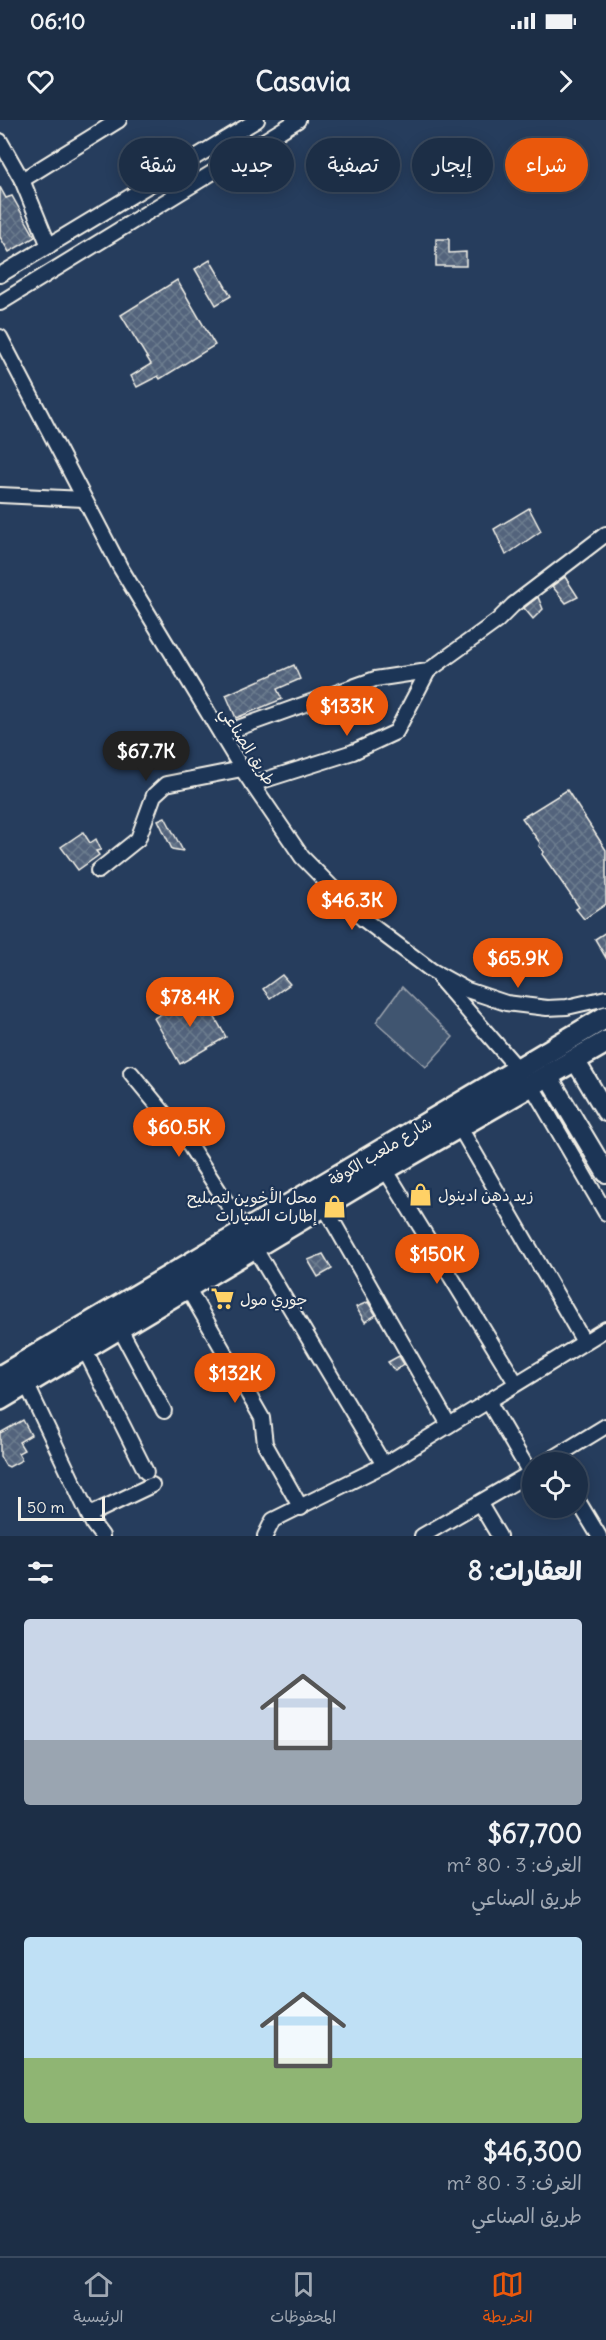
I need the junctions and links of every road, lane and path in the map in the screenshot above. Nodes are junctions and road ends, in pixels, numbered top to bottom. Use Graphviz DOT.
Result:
graph roads {
  1 [pos="118,120"];
  2 [pos="257,120"];
  3 [pos="298,120"];
  4 [pos="0,141"];
  5 [pos="198,156"];
  6 [pos="198,160"];
  7 [pos="208,175"];
  8 [pos="22,180"];
  9 [pos="138,192"];
  10 [pos="49,246"];
  11 [pos="0,275"];
  12 [pos="0,303"];
  13 [pos="0,337"];
  14 [pos="0,495"];
  15 [pos="84,499"];
  16 [pos="606,534"];
  17 [pos="429,671"];
  18 [pos="221,734"];
  19 [pos="242,769"];
  20 [pos="252,784"];
  21 [pos="98,871"];
  22 [pos="431,970"];
  23 [pos="606,998"];
  24 [pos="606,1017"];
  25 [pos="606,1042"];
  26 [pos="575,1060"];
  27 [pos="518,1069"];
  28 [pos="130,1073"];
  29 [pos="540,1081"];
  30 [pos="606,1112"];
  31 [pos="459,1126"];
  32 [pos="385,1169"];
  33 [pos="606,1173"];
  34 [pos="324,1206"];
  35 [pos="606,1213"];
  36 [pos="249,1239"];
  37 [pos="187,1287"];
  38 [pos="134,1310"];
  39 [pos="606,1329"];
  40 [pos="584,1342"];
  41 [pos="84,1348"];
  42 [pos="0,1377"];
  43 [pos="26,1383"];
  44 [pos="516,1383"];
  45 [pos="0,1399"];
  46 [pos="488,1401"];
  47 [pos="164,1411"];
  48 [pos="449,1425"];
  49 [pos="606,1426"];
  50 [pos="566,1452"];
  51 [pos="522,1457"];
  52 [pos="384,1464"];
  53 [pos="146,1472"];
  54 [pos="522,1478"];
  55 [pos="152,1485"];
  56 [pos="480,1504"];
  57 [pos="301,1508"];
  58 [pos="89,1515"];
  59 [pos="588,1518"];
  60 [pos="102,1536"];
  61 [pos="265,1536"];
  62 [pos="422,1536"];
  63 [pos="499,1536"];
  64 [pos="599,1536"];
  1 -- 8 [label="street"];
  2 -- 5 [label="street"];
  3 -- 7 [label="street"];
  4 -- 8 [label="street"];
  6 -- 7 [label="street"];
  7 -- 12 [label="street"];
  8 -- 10 [label="street"];
  9 -- 10 [label="street"];
  10 -- 11 [label="street"];
  13 -- 15 [label="street, طريق الصناعي"];
  14 -- 15 [label="street"];
  15 -- 18 [label="street, طريق الصناعي"];
  16 -- 17 [label="street"];
  17 -- 18 [label="street"];
  17 -- 20 [label="street"];
  18 -- 19 [label="street, طريق الصناعي"];
  19 -- 20 [label="street, طريق الصناعي"];
  19 -- 21 [label="street"];
  20 -- 22 [label="street, طريق الصناعي"];
  22 -- 23 [label="street, طريق الصناعي"];
  22 -- 27 [label="street"];
  24 -- 27 [label="main road, شارع ملعب الكوفة"];
  25 -- 26 [label="main road, شارع ملعب الكوفة"];
  26 -- 29 [label="main road, شارع ملعب الكوفة"];
  26 -- 30 [label="street"];
  27 -- 36 [label="main road, شارع ملعب الكوفة"];
  28 -- 36 [label="street"];
  29 -- 31 [label="main road, شارع ملعب الكوفة"];
  29 -- 33 [label="street"];
  29 -- 35 [label="street"];
  31 -- 32 [label="main road, شارع ملعب الكوفة"];
  31 -- 40 [label="street"];
  32 -- 34 [label="main road, شارع ملعب الكوفة"];
  32 -- 44 [label="street"];
  34 -- 36 [label="main road, شارع ملعب الكوفة"];
  34 -- 48 [label="street"];
  36 -- 37 [label="main road, شارع ملعب الكوفة"];
  36 -- 38 [label="main road, شارع ملعب الكوفة"];
  36 -- 52 [label="street"];
  37 -- 38 [label="main road, شارع ملعب الكوفة"];
  37 -- 57 [label="street"];
  38 -- 41 [label="main road, شارع ملعب الكوفة"];
  38 -- 42 [label="main road, شارع ملعب الكوفة"];
  38 -- 47 [label="street"];
  39 -- 40 [label="street"];
  40 -- 44 [label="street"];
  41 -- 43 [label="main road, شارع ملعب الكوفة"];
  41 -- 53 [label="street"];
  43 -- 45 [label="main road, شارع ملعب الكوفة"];
  43 -- 58 [label="street"];
  44 -- 46 [label="street"];
  46 -- 48 [label="street"];
  46 -- 51 [label="street"];
  48 -- 52 [label="street"];
  49 -- 50 [label="street"];
  52 -- 57 [label="street"];
  54 -- 56 [label="street"];
  55 -- 58 [label="street"];
  56 -- 62 [label="street"];
  56 -- 63 [label="street"];
  57 -- 61 [label="street"];
  58 -- 60 [label="street"];
  59 -- 64 [label="street"];
}
